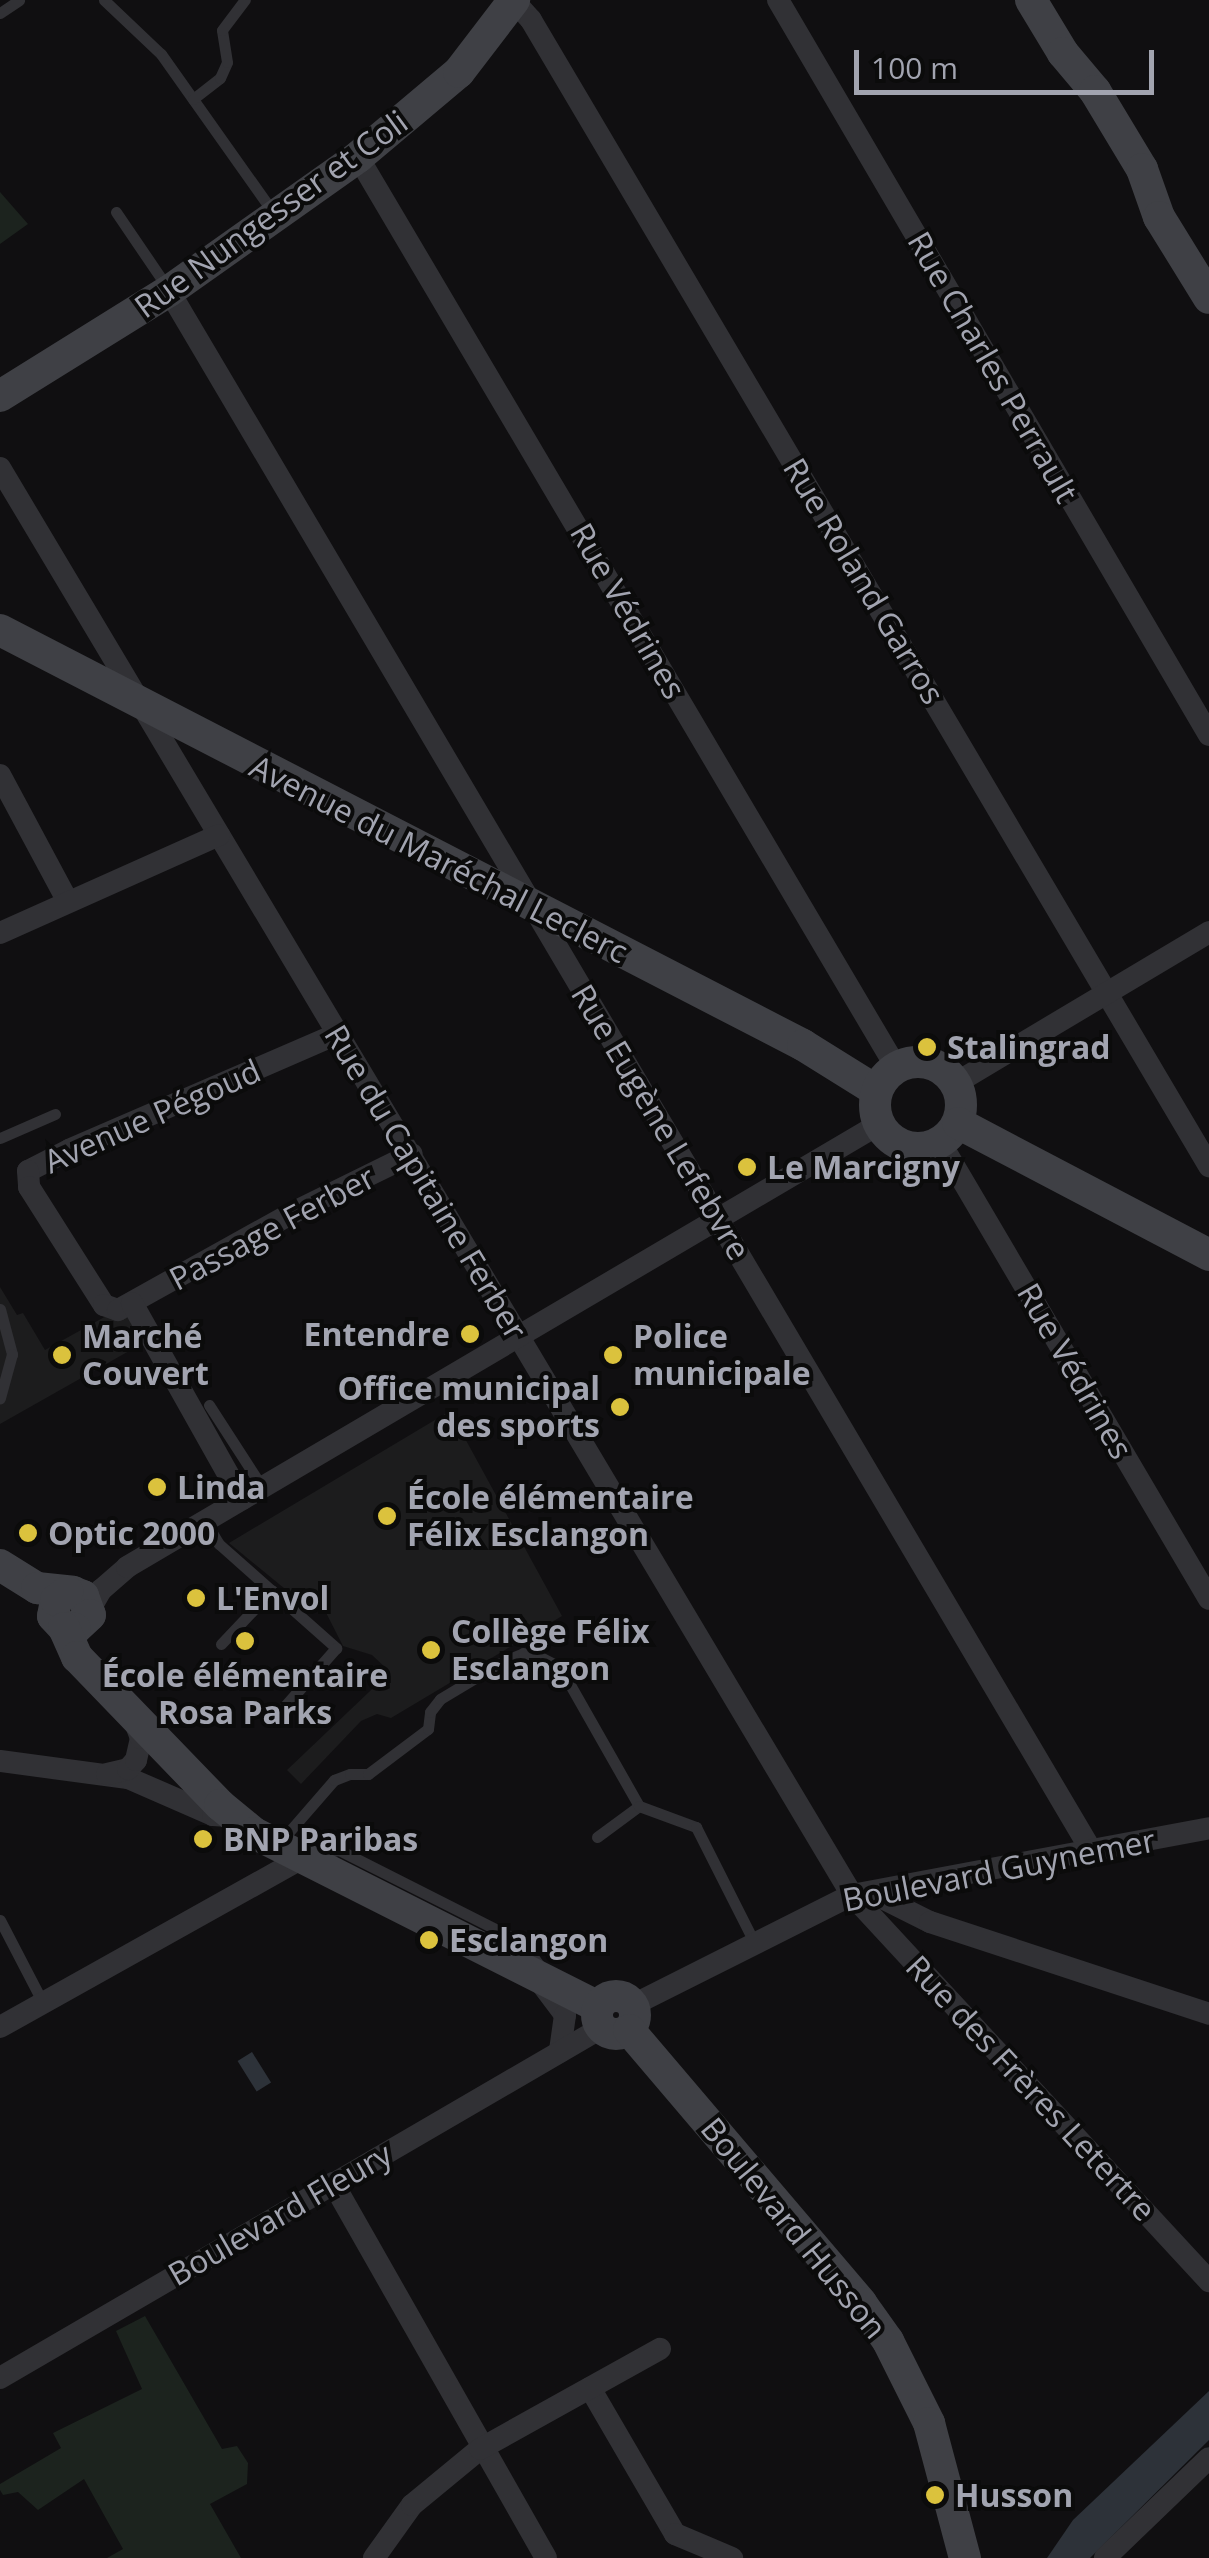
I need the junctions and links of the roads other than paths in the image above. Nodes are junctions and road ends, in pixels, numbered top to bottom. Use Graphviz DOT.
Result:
graph roads {
  1 [pos="19,0"];
  2 [pos="104,0"];
  3 [pos="245,0"];
  4 [pos="514,0"];
  5 [pos="778,0"];
  6 [pos="1032,0"];
  7 [pos="0,12"];
  8 [pos="193,99"];
  9 [pos="358,157"];
  10 [pos="116,212"];
  11 [pos="276,217"];
  12 [pos="170,290"];
  13 [pos="1209,298"];
  14 [pos="0,396"];
  15 [pos="0,468"];
  16 [pos="0,630"];
  17 [pos="141,704"];
  18 [pos="1209,735"];
  19 [pos="0,776"];
  20 [pos="219,834"];
  21 [pos="68,902"];
  22 [pos="536,911"];
  23 [pos="1209,932"];
  24 [pos="0,934"];
  25 [pos="1107,992"];
  26 [pos="337,1034"];
  27 [pos="956,1083"];
  28 [pos="883,1094"];
  29 [pos="55,1114"];
  30 [pos="949,1132"];
  31 [pos="0,1138"];
  32 [pos="412,1154"];
  33 [pos="1209,1166"];
  34 [pos="719,1219"];
  35 [pos="1209,1254"];
  36 [pos="132,1303"];
  37 [pos="0,1309"];
  38 [pos="519,1338"];
  39 [pos="0,1398"];
  40 [pos="209,1405"];
  41 [pos="252,1493"];
  42 [pos="204,1521"];
  43 [pos="0,1565"];
  44 [pos="0,1576"];
  45 [pos="272,1590"];
  46 [pos="1209,1599"];
  47 [pos="73,1609"];
  48 [pos="221,1644"];
  49 [pos="284,1707"];
  50 [pos="130,1713"];
  51 [pos="0,1761"];
  52 [pos="107,1774"];
  53 [pos="639,1806"];
  54 [pos="233,1816"];
  55 [pos="1209,1828"];
  56 [pos="597,1837"];
  57 [pos="1091,1850"];
  58 [pos="289,1853"];
  59 [pos="852,1894"];
  60 [pos="0,1920"];
  61 [pos="754,1942"];
  62 [pos="539,1978"];
  63 [pos="43,2003"];
  64 [pos="1209,2014"];
  65 [pos="615,2017"];
  66 [pos="0,2027"];
  67 [pos="560,2052"];
  68 [pos="333,2182"];
  69 [pos="1209,2282"];
  70 [pos="660,2349"];
  71 [pos="0,2378"];
  72 [pos="590,2388"];
  73 [pos="480,2449"];
  74 [pos="1209,2458"];
  75 [pos="374,2558"];
  76 [pos="546,2558"];
  77 [pos="732,2558"];
  78 [pos="965,2558"];
  79 [pos="1105,2558"];
  1 -- 7 [label="lane"];
  2 -- 8 [label="lane"];
  3 -- 8 [label="lane"];
  4 -- 9 [label="street, Rue Nungesser et Coli"];
  4 -- 25 [label="street, Rue Roland Garros"];
  5 -- 18 [label="street, Rue Charles Perrault"];
  6 -- 13 [label="street"];
  8 -- 11 [label="lane"];
  9 -- 11 [label="street, Rue Nungesser et Coli"];
  9 -- 28 [label="street, Rue Védrines"];
  10 -- 12 [label="lane"];
  11 -- 12 [label="street, Rue Nungesser et Coli"];
  12 -- 14 [label="street, Rue Nungesser et Coli"];
  12 -- 22 [label="street, Rue Eugène Lefebvre"];
  15 -- 17 [label="street, Rue du Capitaine Ferber"];
  16 -- 17 [label="street, Avenue du Maréchal Leclerc"];
  17 -- 20 [label="street, Rue du Capitaine Ferber"];
  17 -- 22 [label="street, Avenue du Maréchal Leclerc"];
  19 -- 21 [label="street"];
  20 -- 21 [label="street"];
  20 -- 26 [label="street, Rue du Capitaine Ferber"];
  21 -- 24 [label="street"];
  22 -- 28 [label="street, Avenue du Maréchal Leclerc"];
  22 -- 34 [label="street, Rue Eugène Lefebvre"];
  23 -- 25 [label="street"];
  25 -- 27 [label="street"];
  25 -- 33 [label="street, Rue Roland Garros"];
  26 -- 32 [label="street, Rue du Capitaine Ferber"];
  26 -- 36 [label="street, Avenue Pégoud"];
  27 -- 28 [label="street"];
  27 -- 30 [label="street"];
  28 -- 30 [label="street"];
  28 -- 34 [label="street"];
  29 -- 31 [label="lane"];
  30 -- 35 [label="street"];
  30 -- 46 [label="street, Rue Védrines"];
  32 -- 36 [label="street, Passage Ferber"];
  32 -- 38 [label="street, Rue du Capitaine Ferber"];
  34 -- 38 [label="street"];
  34 -- 57 [label="street, Rue Eugène Lefebvre"];
  36 -- 41 [label="street"];
  37 -- 39 [label="lane"];
  38 -- 41 [label="street"];
  38 -- 59 [label="street, Rue du Capitaine Ferber"];
  40 -- 41 [label="lane"];
  41 -- 42 [label="street"];
  42 -- 45 [label="lane"];
  42 -- 47 [label="street"];
  43 -- 47 [label="street"];
  44 -- 47 [label="street"];
  45 -- 48 [label="lane"];
  45 -- 49 [label="lane"];
  47 -- 50 [label="street, Boulevard Husson"];
  50 -- 52 [label="street"];
  50 -- 54 [label="street, Boulevard Husson"];
  51 -- 52 [label="street"];
  52 -- 54 [label="street"];
  53 -- 56 [label="lane"];
  53 -- 58 [label="lane"];
  53 -- 61 [label="lane"];
  54 -- 58 [label="street, Boulevard Husson"];
  55 -- 57 [label="street, Boulevard Guynemer"];
  57 -- 59 [label="street, Boulevard Guynemer"];
  58 -- 62 [label="street, Boulevard Husson"];
  58 -- 63 [label="street"];
  59 -- 61 [label="street, Boulevard Guynemer"];
  59 -- 64 [label="street"];
  59 -- 69 [label="street, Rue des Frères Letertre"];
  60 -- 63 [label="lane"];
  61 -- 65 [label="street, Boulevard Guynemer"];
  62 -- 65 [label="street, Boulevard Husson"];
  62 -- 67 [label="street"];
  63 -- 66 [label="street"];
  65 -- 67 [label="street, Boulevard Fleury"];
  65 -- 78 [label="street, Boulevard Husson"];
  67 -- 68 [label="street, Boulevard Fleury"];
  68 -- 71 [label="street, Boulevard Fleury"];
  68 -- 73 [label="street"];
  70 -- 72 [label="street"];
  72 -- 73 [label="street"];
  72 -- 77 [label="street"];
  73 -- 75 [label="street"];
  73 -- 76 [label="street"];
  74 -- 79 [label="street"];
}
